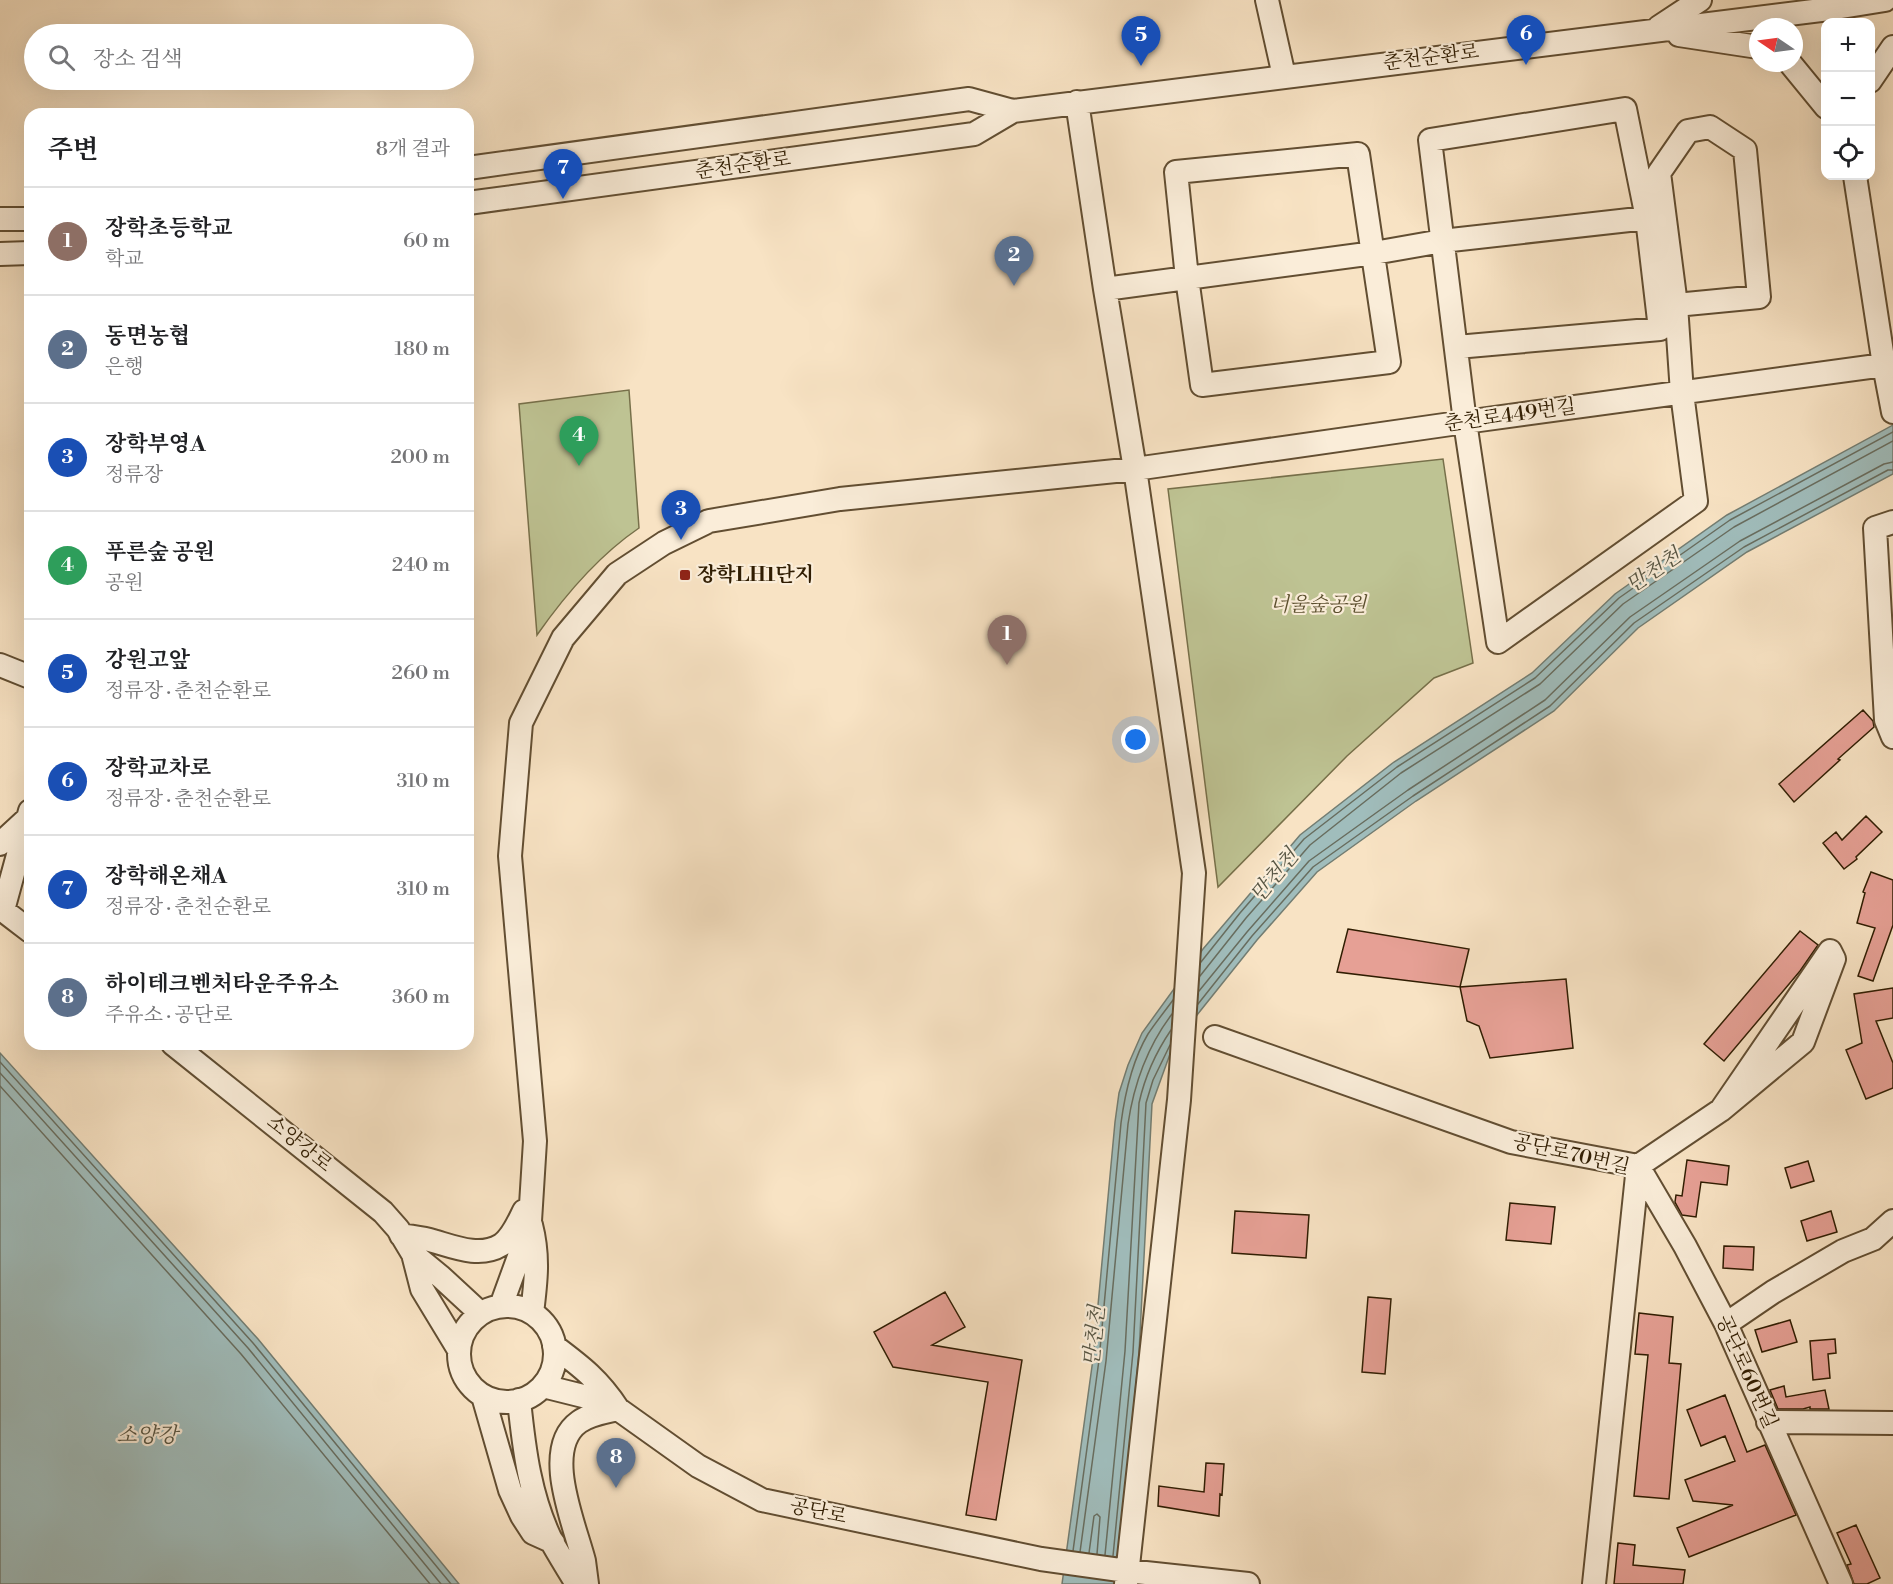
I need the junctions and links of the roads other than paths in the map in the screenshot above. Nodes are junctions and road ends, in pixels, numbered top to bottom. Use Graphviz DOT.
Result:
graph roads {
  1 [pos="1267,0"];
  2 [pos="1700,0"];
  3 [pos="1885,0"];
  4 [pos="1830,10"];
  5 [pos="1654,31"];
  6 [pos="1749,46"];
  7 [pos="1893,47"];
  8 [pos="1797,72"];
  9 [pos="1875,73"];
  10 [pos="1284,76"];
  11 [pos="1821,101"];
  12 [pos="1077,102"];
  13 [pos="1013,111"];
  14 [pos="474,167"];
  15 [pos="1856,180"];
  16 [pos="474,202"];
  17 [pos="1647,218"];
  18 [pos="0,219"];
  19 [pos="24,219"];
  20 [pos="1442,242"];
  21 [pos="24,253"];
  22 [pos="1374,253"];
  23 [pos="0,254"];
  24 [pos="1187,278"];
  25 [pos="1105,288"];
  26 [pos="1676,306"];
  27 [pos="1457,346"];
  28 [pos="1884,365"];
  29 [pos="1682,393"];
  30 [pos="1893,412"];
  31 [pos="1465,422"];
  32 [pos="1135,469"];
  33 [pos="1893,522"];
  34 [pos="0,665"];
  35 [pos="24,675"];
  36 [pos="1893,737"];
  37 [pos="24,827"];
  38 [pos="24,838"];
  39 [pos="0,844"];
  40 [pos="1,909"];
  41 [pos="24,926"];
  42 [pos="1215,1036"];
  43 [pos="180,1050"];
  44 [pos="1721,1110"];
  45 [pos="1638,1166"];
  46 [pos="530,1210"];
  47 [pos="1893,1221"];
  48 [pos="401,1234"];
  49 [pos="413,1254"];
  50 [pos="491,1310"];
  51 [pos="532,1312"];
  52 [pos="1726,1324"];
  53 [pos="554,1346"];
  54 [pos="459,1350"];
  55 [pos="543,1386"];
  56 [pos="483,1396"];
  57 [pos="519,1400"];
  58 [pos="618,1409"];
  59 [pos="1768,1422"];
  60 [pos="1893,1423"];
  61 [pos="553,1542"];
  62 [pos="1124,1575"];
  63 [pos="577,1584"];
  64 [pos="587,1584"];
  65 [pos="1248,1584"];
  66 [pos="1594,1584"];
  67 [pos="1841,1584"];
  1 -- 10 [label="street"];
  2 -- 5 [label="street"];
  3 -- 4 [label="street, 춘천순환로"];
  4 -- 5 [label="street, 춘천순환로"];
  5 -- 6 [label="street"];
  5 -- 10 [label="street, 춘천순환로"];
  7 -- 9 [label="street"];
  8 -- 11 [label="street"];
  10 -- 12 [label="street, 춘천순환로"];
  12 -- 13 [label="street, 춘천순환로"];
  12 -- 25 [label="street"];
  13 -- 14 [label="street, 춘천순환로"];
  13 -- 16 [label="street, 춘천순환로"];
  15 -- 28 [label="street"];
  17 -- 20 [label="street"];
  17 -- 20 [label="street"];
  17 -- 27 [label="street"];
  18 -- 19 [label="street"];
  20 -- 22 [label="street"];
  20 -- 27 [label="street"];
  21 -- 23 [label="street"];
  22 -- 24 [label="street"];
  22 -- 24 [label="street"];
  22 -- 24 [label="street"];
  24 -- 25 [label="street"];
  25 -- 32 [label="street"];
  26 -- 26 [label="street"];
  26 -- 29 [label="street"];
  27 -- 31 [label="street"];
  28 -- 29 [label="street, 춘천로449번길"];
  28 -- 30 [label="street"];
  29 -- 31 [label="street, 춘천로449번길"];
  29 -- 31 [label="street"];
  31 -- 32 [label="street, 춘천로449번길"];
  32 -- 46 [label="street, 춘천로449번길"];
  32 -- 62 [label="street"];
  33 -- 36 [label="street"];
  34 -- 35 [label="street"];
  37 -- 39 [label="street"];
  38 -- 40 [label="street"];
  40 -- 41 [label="street"];
  42 -- 45 [label="street, 공단로70번길"];
  43 -- 48 [label="street, 소양강로"];
  44 -- 44 [label="street"];
  44 -- 45 [label="street"];
  45 -- 52 [label="street, 공단로60번길"];
  45 -- 66 [label="street, 공단로70번길"];
  46 -- 48 [label="street"];
  46 -- 50 [label="street"];
  46 -- 51 [label="street"];
  47 -- 52 [label="street"];
  48 -- 49 [label="street, 소양강로"];
  49 -- 50 [label="street, 소양강로"];
  49 -- 54 [label="street, 소양강로"];
  50 -- 51 [label="street"];
  50 -- 54 [label="street"];
  51 -- 53 [label="street"];
  52 -- 59 [label="street, 공단로60번길"];
  53 -- 55 [label="street"];
  53 -- 58 [label="street, 공단로"];
  54 -- 56 [label="street"];
  55 -- 57 [label="street"];
  55 -- 58 [label="street, 공단로"];
  56 -- 57 [label="street"];
  56 -- 61 [label="street"];
  57 -- 61 [label="street"];
  58 -- 62 [label="street, 공단로"];
  58 -- 64 [label="street"];
  59 -- 60 [label="street"];
  59 -- 67 [label="street, 공단로60번길"];
  61 -- 63 [label="street"];
  62 -- 65 [label="street"];
}
